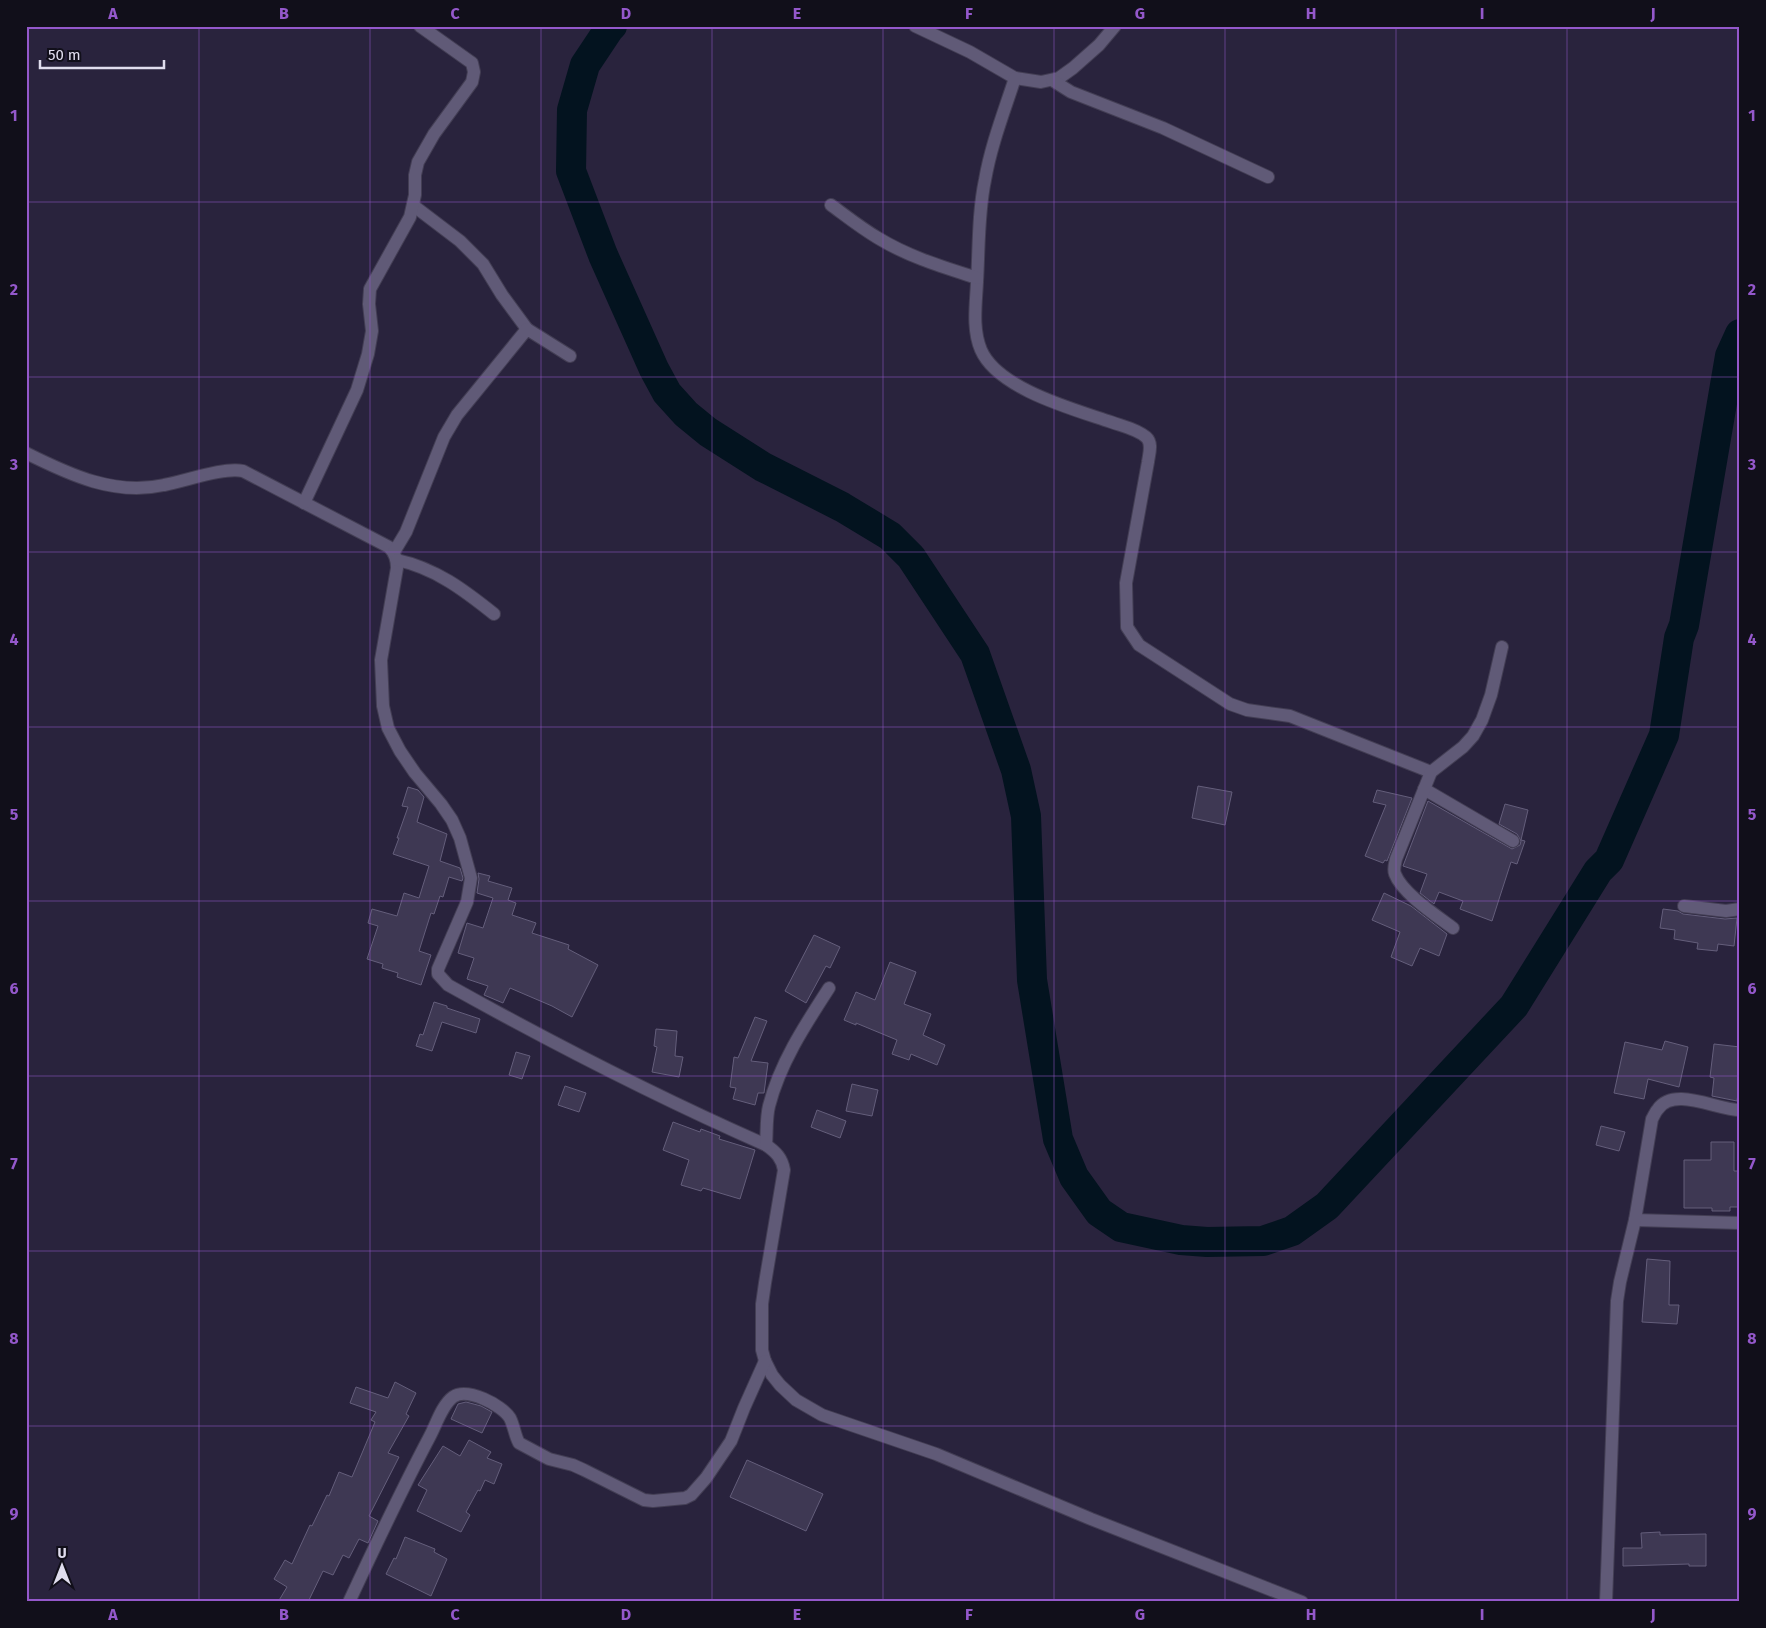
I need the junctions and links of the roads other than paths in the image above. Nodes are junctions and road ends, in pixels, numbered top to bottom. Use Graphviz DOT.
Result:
graph roads {
  1 [pos="420,26"];
  2 [pos="915,26"];
  3 [pos="1115,26"];
  4 [pos="1015,78"];
  5 [pos="1052,80"];
  6 [pos="1268,177"];
  7 [pos="831,205"];
  8 [pos="414,206"];
  9 [pos="977,278"];
  10 [pos="527,329"];
  11 [pos="570,356"];
  12 [pos="26,453"];
  13 [pos="304,503"];
  14 [pos="396,556"];
  15 [pos="494,614"];
  16 [pos="1502,647"];
  17 [pos="1431,772"];
  18 [pos="1424,789"];
  19 [pos="1513,841"];
  20 [pos="1684,906"];
  21 [pos="1740,909"];
  22 [pos="1453,928"];
  23 [pos="829,988"];
  24 [pos="1740,1110"];
  25 [pos="766,1145"];
  26 [pos="1635,1220"];
  27 [pos="1740,1223"];
  28 [pos="765,1362"];
  29 [pos="349,1602"];
  30 [pos="1302,1602"];
  31 [pos="1606,1602"];
  1 -- 8 [label="street"];
  2 -- 4 [label="street"];
  3 -- 5 [label="street"];
  4 -- 5 [label="street"];
  4 -- 9 [label="street"];
  5 -- 6 [label="street"];
  7 -- 9 [label="street"];
  8 -- 10 [label="street"];
  8 -- 13 [label="street"];
  9 -- 17 [label="street"];
  10 -- 11 [label="street"];
  10 -- 14 [label="street"];
  12 -- 13 [label="street"];
  13 -- 14 [label="street"];
  14 -- 15 [label="street"];
  14 -- 25 [label="street"];
  16 -- 17 [label="street"];
  17 -- 18 [label="street"];
  18 -- 19 [label="street"];
  18 -- 22 [label="street"];
  20 -- 21 [label="street"];
  23 -- 25 [label="street"];
  24 -- 26 [label="street"];
  25 -- 28 [label="street"];
  26 -- 27 [label="street"];
  26 -- 31 [label="street"];
  28 -- 29 [label="street"];
  28 -- 30 [label="street"];
}
